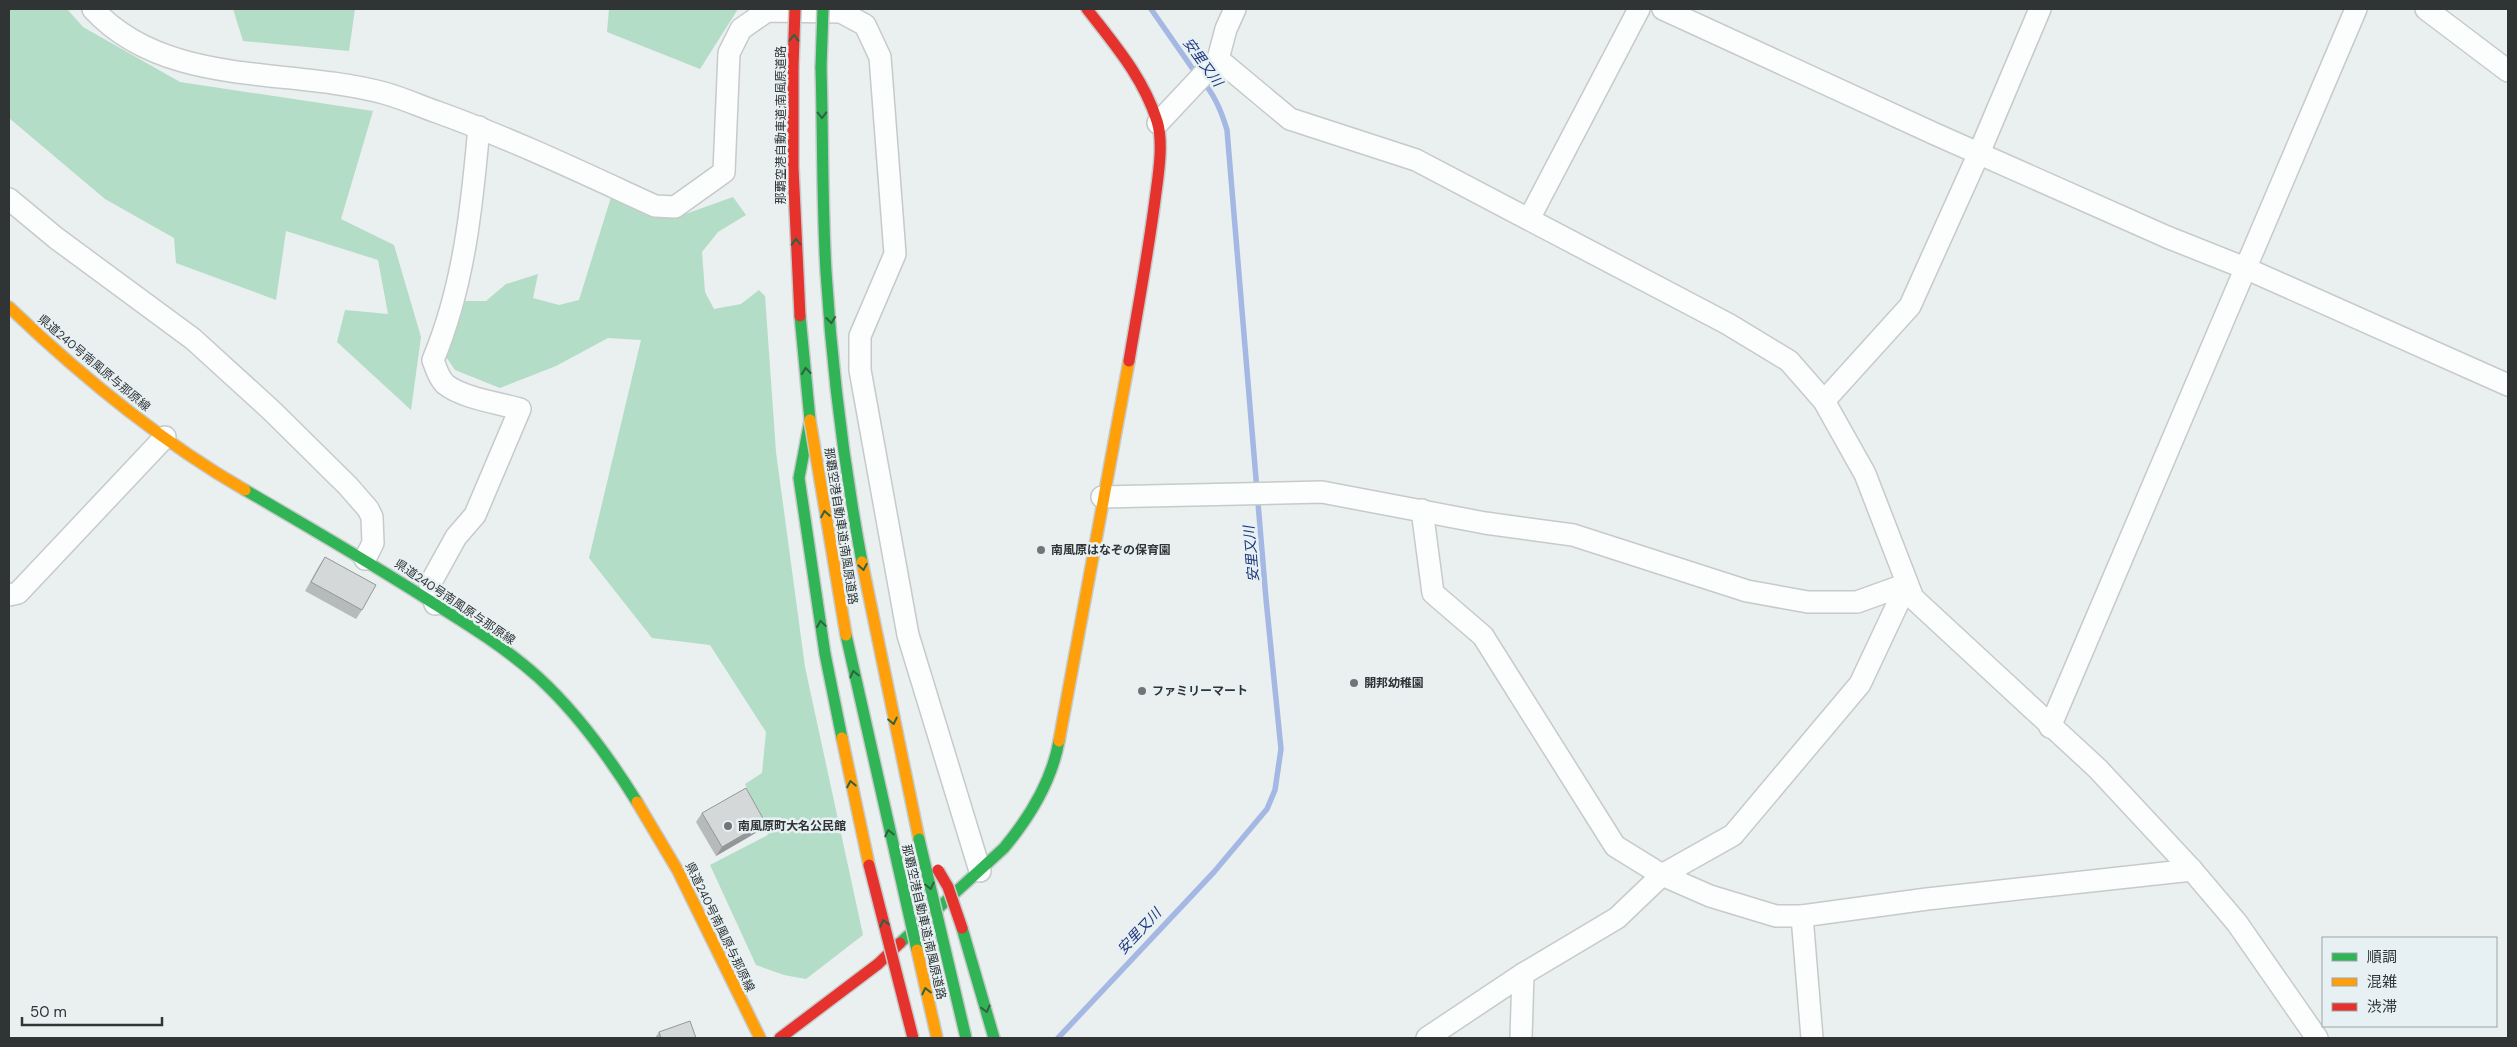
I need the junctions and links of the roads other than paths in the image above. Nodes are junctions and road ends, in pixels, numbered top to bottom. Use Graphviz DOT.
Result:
graph roads {
  1 [pos="93,9"];
  2 [pos="795,9"];
  3 [pos="823,9"];
  4 [pos="1087,9"];
  5 [pos="1235,9"];
  6 [pos="1639,9"];
  7 [pos="1663,9"];
  8 [pos="2040,9"];
  9 [pos="2356,9"];
  10 [pos="2426,9"];
  11 [pos="1218,59"];
  12 [pos="2508,71"];
  13 [pos="1158,123"];
  14 [pos="479,127"];
  15 [pos="1979,153"];
  16 [pos="9,199"];
  17 [pos="1529,219"];
  18 [pos="2245,268"];
  19 [pos="9,307"];
  20 [pos="2508,385"];
  21 [pos="1824,401"];
  22 [pos="810,420"];
  23 [pos="164,438"];
  24 [pos="1102,497"];
  25 [pos="1422,510"];
  26 [pos="365,559"];
  27 [pos="1907,584"];
  28 [pos="9,595"];
  29 [pos="435,604"];
  30 [pos="2050,727"];
  31 [pos="919,839"];
  32 [pos="2192,870"];
  33 [pos="980,871"];
  34 [pos="1662,875"];
  35 [pos="1802,916"];
  36 [pos="1523,974"];
  37 [pos="760,1038"];
  38 [pos="780,1038"];
  39 [pos="913,1038"];
  40 [pos="937,1038"];
  41 [pos="966,1038"];
  42 [pos="994,1038"];
  43 [pos="1427,1038"];
  44 [pos="1521,1038"];
  45 [pos="1812,1038"];
  46 [pos="2318,1038"];
  1 -- 14 [label="street"];
  22 -- 2 [label="main road, 那覇空港自動車道;南風原道路, one-way, bridge"];
  3 -- 31 [label="main road, 那覇空港自動車道;南風原道路, one-way, bridge"];
  4 -- 13 [label="main road"];
  5 -- 11 [label="street"];
  6 -- 17 [label="street"];
  7 -- 15 [label="street"];
  8 -- 15 [label="street"];
  9 -- 18 [label="street"];
  10 -- 12 [label="street"];
  11 -- 13 [label="street"];
  11 -- 17 [label="street"];
  13 -- 24 [label="main road"];
  14 -- 29 [label="street"];
  14 -- 33 [label="street"];
  15 -- 18 [label="street"];
  15 -- 21 [label="street"];
  16 -- 26 [label="street"];
  17 -- 21 [label="street"];
  18 -- 20 [label="street"];
  18 -- 30 [label="street"];
  19 -- 23 [label="main road, 県道240号南風原与那原線"];
  21 -- 27 [label="street"];
  39 -- 22 [label="main road, one-way, bridge"];
  40 -- 22 [label="main road, 那覇空港自動車道;南風原道路, one-way, bridge"];
  23 -- 26 [label="main road, 県道240号南風原与那原線"];
  23 -- 28 [label="street"];
  24 -- 25 [label="street"];
  24 -- 33 [label="main road"];
  25 -- 27 [label="street"];
  25 -- 34 [label="street"];
  26 -- 29 [label="main road, 県道240号南風原与那原線"];
  27 -- 30 [label="street"];
  27 -- 34 [label="street"];
  29 -- 37 [label="main road, 県道240号南風原与那原線"];
  30 -- 32 [label="street"];
  31 -- 41 [label="main road, 那覇空港自動車道;南風原道路, one-way, bridge"];
  31 -- 42 [label="main road, one-way, bridge"];
  32 -- 35 [label="street"];
  32 -- 46 [label="street"];
  33 -- 38 [label="main road"];
  34 -- 35 [label="street"];
  34 -- 36 [label="street"];
  35 -- 45 [label="street"];
  36 -- 43 [label="street"];
  36 -- 44 [label="street"];
}
